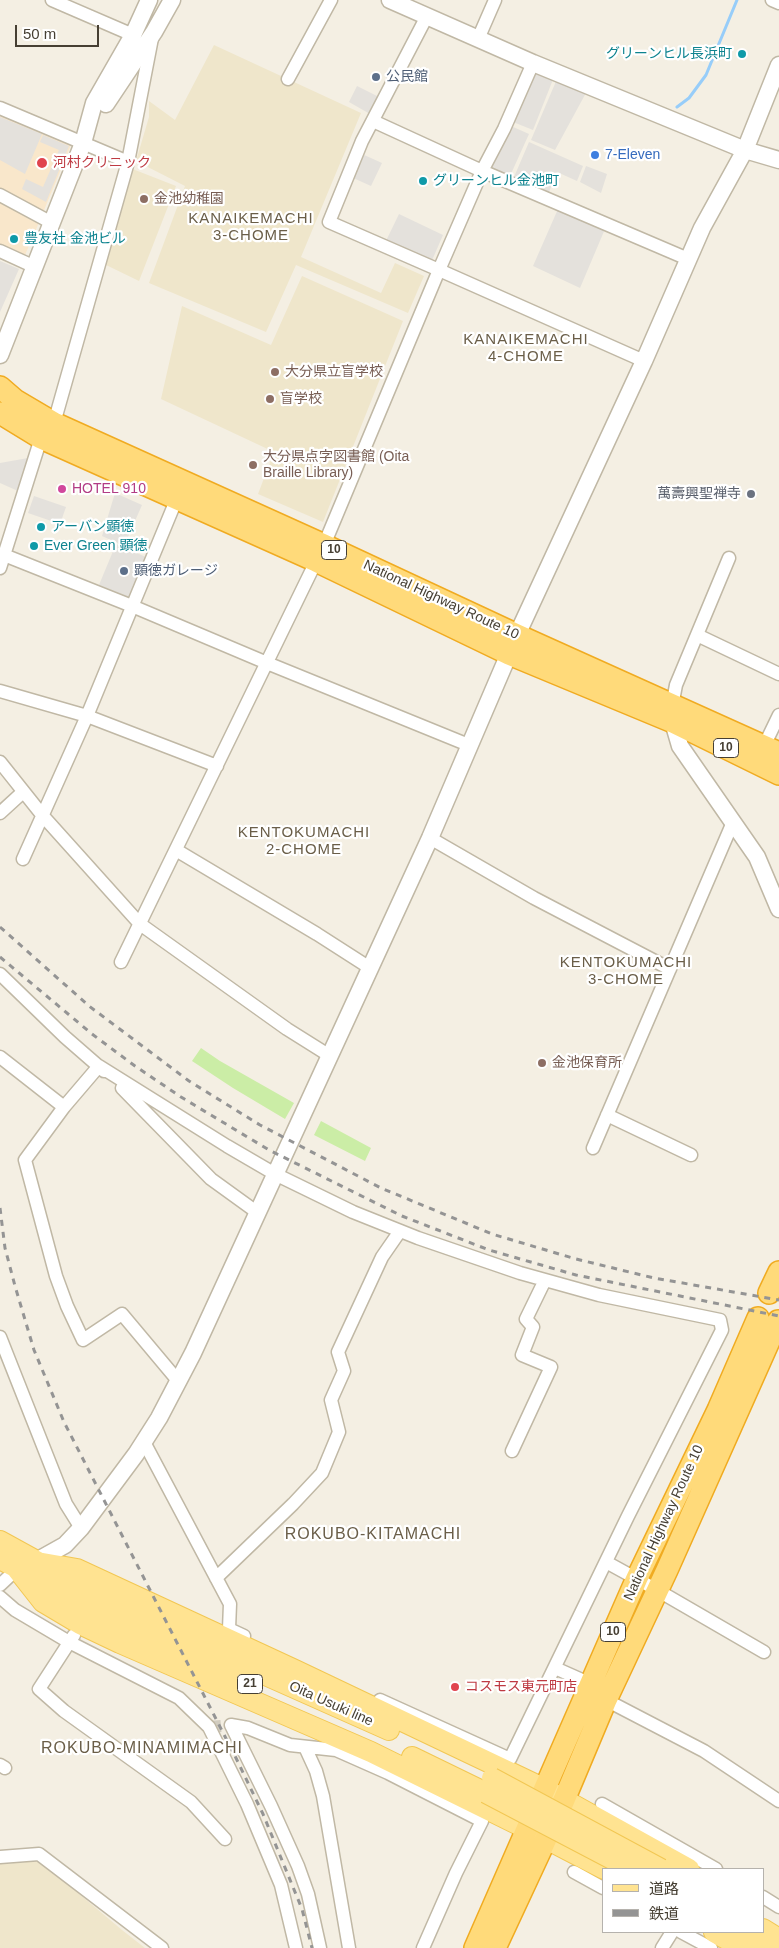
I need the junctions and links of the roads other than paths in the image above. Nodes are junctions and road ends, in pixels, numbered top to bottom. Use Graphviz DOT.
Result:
graph roads {
  1 [pos="52,0"];
  2 [pos="149,0"];
  3 [pos="172,0"];
  4 [pos="331,0"];
  5 [pos="390,0"];
  6 [pos="495,0"];
  7 [pos="772,0"];
  8 [pos="779,3"];
  9 [pos="427,16"];
  10 [pos="154,32"];
  11 [pos="133,35"];
  12 [pos="478,38"];
  13 [pos="533,63"];
  14 [pos="779,65"];
  15 [pos="288,79"];
  16 [pos="774,93"];
  17 [pos="0,108"];
  18 [pos="373,121"];
  19 [pos="83,143"];
  20 [pos="745,150"];
  21 [pos="779,160"];
  22 [pos="128,162"];
  23 [pos="482,171"];
  24 [pos="0,195"];
  25 [pos="52,223"];
  26 [pos="0,251"];
  27 [pos="688,259"];
  28 [pos="35,267"];
  29 [pos="440,270"];
  30 [pos="0,355"];
  31 [pos="644,362"];
  32 [pos="0,387"];
  33 [pos="0,413"];
  34 [pos="48,431"];
  35 [pos="177,498"];
  36 [pos="320,553"];
  37 [pos="4,555"];
  38 [pos="729,558"];
  39 [pos="0,568"];
  40 [pos="132,606"];
  41 [pos="697,635"];
  42 [pos="513,644"];
  43 [pos="267,663"];
  44 [pos="779,674"];
  45 [pos="0,691"];
  46 [pos="673,714"];
  47 [pos="779,715"];
  48 [pos="87,716"];
  49 [pos="471,746"];
  50 [pos="772,750"];
  51 [pos="0,762"];
  52 [pos="217,766"];
  53 [pos="779,774"];
  54 [pos="24,792"];
  55 [pos="0,813"];
  56 [pos="43,816"];
  57 [pos="733,822"];
  58 [pos="430,838"];
  59 [pos="176,850"];
  60 [pos="23,859"];
  61 [pos="779,909"];
  62 [pos="140,924"];
  63 [pos="121,962"];
  64 [pos="370,968"];
  65 [pos="670,968"];
  66 [pos="0,974"];
  67 [pos="330,1056"];
  68 [pos="0,1057"];
  69 [pos="99,1066"];
  70 [pos="64,1108"];
  71 [pos="607,1115"];
  72 [pos="593,1148"];
  73 [pos="691,1155"];
  74 [pos="275,1174"];
  75 [pos="258,1213"];
  76 [pos="400,1231"];
  77 [pos="779,1272"];
  78 [pos="545,1280"];
  79 [pos="769,1293"];
  80 [pos="768,1320"];
  81 [pos="0,1337"];
  82 [pos="179,1382"];
  83 [pos="144,1442"];
  84 [pos="512,1452"];
  85 [pos="81,1528"];
  86 [pos="0,1541"];
  87 [pos="37,1562"];
  88 [pos="606,1562"];
  89 [pos="8,1564"];
  90 [pos="216,1578"];
  91 [pos="637,1578"];
  92 [pos="0,1586"];
  93 [pos="657,1590"];
  94 [pos="0,1598"];
  95 [pos="80,1624"];
  96 [pos="70,1642"];
  97 [pos="764,1652"];
  98 [pos="286,1661"];
  99 [pos="554,1668"];
  100 [pos="591,1684"];
  101 [pos="606,1700"];
  102 [pos="305,1747"];
  103 [pos="489,1785"];
  104 [pos="545,1789"];
  105 [pos="564,1800"];
  106 [pos="779,1801"];
  107 [pos="602,1804"];
  108 [pos="536,1834"];
  109 [pos="225,1839"];
  110 [pos="0,1857"];
  111 [pos="678,1863"];
  112 [pos="602,1868"];
  113 [pos="629,1868"];
  114 [pos="710,1868"];
  115 [pos="574,1872"];
  116 [pos="602,1887"];
  117 [pos="764,1898"];
  118 [pos="779,1907"];
  119 [pos="764,1915"];
  120 [pos="779,1923"];
  121 [pos="764,1930"];
  122 [pos="671,1933"];
  123 [pos="683,1933"];
  124 [pos="716,1933"];
  125 [pos="742,1933"];
  126 [pos="779,1939"];
  127 [pos="162,1948"];
  128 [pos="296,1948"];
  129 [pos="320,1948"];
  130 [pos="349,1948"];
  131 [pos="423,1948"];
  132 [pos="475,1948"];
  133 [pos="495,1948"];
  134 [pos="662,1948"];
  135 [pos="711,1948"];
  136 [pos="742,1948"];
  137 [pos="766,1948"];
  1 -- 11 [label="street"];
  2 -- 11 [label="street"];
  3 -- 10 [label="street"];
  4 -- 15 [label="street"];
  5 -- 9 [label="street"];
  6 -- 12 [label="street"];
  7 -- 8 [label="street"];
  9 -- 12 [label="street"];
  9 -- 18 [label="street"];
  10 -- 19 [label="street"];
  10 -- 22 [label="street"];
  11 -- 19 [label="street"];
  12 -- 13 [label="street"];
  13 -- 20 [label="street"];
  13 -- 23 [label="street"];
  14 -- 16 [label="street"];
  16 -- 20 [label="street"];
  17 -- 19 [label="street"];
  18 -- 23 [label="street"];
  18 -- 29 [label="street"];
  19 -- 22 [label="street"];
  19 -- 25 [label="street"];
  20 -- 21 [label="street"];
  20 -- 27 [label="street"];
  22 -- 34 [label="street"];
  23 -- 27 [label="street"];
  23 -- 29 [label="street"];
  24 -- 25 [label="street"];
  25 -- 28 [label="street"];
  26 -- 28 [label="street"];
  27 -- 31 [label="street"];
  28 -- 30 [label="street"];
  29 -- 31 [label="street"];
  29 -- 36 [label="street"];
  31 -- 42 [label="street"];
  32 -- 34 [label="highway, National Highway Route 10 / 10"];
  33 -- 34 [label="highway, National Highway Route 10 / 10"];
  34 -- 35 [label="highway, National Highway Route 10 / 10"];
  34 -- 36 [label="highway, National Highway Route 10 / 10"];
  34 -- 37 [label="street"];
  35 -- 36 [label="highway, National Highway Route 10 / 10"];
  35 -- 40 [label="street"];
  36 -- 42 [label="highway, National Highway Route 10 / 10"];
  36 -- 43 [label="street"];
  37 -- 39 [label="street"];
  37 -- 40 [label="street"];
  38 -- 41 [label="street"];
  40 -- 43 [label="street"];
  40 -- 48 [label="street"];
  41 -- 44 [label="street"];
  41 -- 46 [label="street"];
  42 -- 46 [label="highway, National Highway Route 10 / 10"];
  42 -- 49 [label="street"];
  43 -- 49 [label="street"];
  43 -- 52 [label="street"];
  45 -- 48 [label="street"];
  46 -- 50 [label="highway, National Highway Route 10 / 10"];
  46 -- 53 [label="highway, National Highway Route 10 / 10"];
  46 -- 57 [label="street"];
  47 -- 50 [label="street"];
  48 -- 52 [label="street"];
  48 -- 56 [label="street"];
  49 -- 58 [label="street"];
  51 -- 54 [label="street"];
  52 -- 59 [label="street"];
  54 -- 55 [label="street"];
  54 -- 56 [label="street"];
  56 -- 60 [label="street"];
  56 -- 62 [label="street"];
  57 -- 61 [label="street"];
  57 -- 65 [label="street"];
  58 -- 64 [label="street"];
  58 -- 65 [label="street"];
  59 -- 62 [label="street"];
  59 -- 64 [label="street"];
  62 -- 63 [label="street"];
  62 -- 67 [label="street"];
  64 -- 67 [label="street"];
  65 -- 71 [label="street"];
  66 -- 69 [label="street"];
  67 -- 74 [label="street"];
  68 -- 70 [label="street"];
  69 -- 70 [label="street"];
  69 -- 74 [label="street"];
  69 -- 75 [label="street"];
  70 -- 82 [label="street"];
  71 -- 72 [label="street"];
  71 -- 73 [label="street"];
  74 -- 75 [label="street"];
  74 -- 76 [label="street"];
  75 -- 82 [label="street"];
  76 -- 78 [label="street"];
  76 -- 90 [label="street"];
  77 -- 79 [label="highway"];
  78 -- 84 [label="street"];
  78 -- 88 [label="street"];
  80 -- 91 [label="highway, National Highway Route 10 / 10"];
  80 -- 93 [label="highway, National Highway Route 10 / 10"];
  81 -- 85 [label="street"];
  82 -- 83 [label="street"];
  83 -- 85 [label="street"];
  83 -- 90 [label="street"];
  85 -- 87 [label="street"];
  86 -- 87 [label="main road, Oita Usuki line / 21"];
  87 -- 89 [label="street"];
  87 -- 98 [label="main road"];
  87 -- 103 [label="main road, Oita Usuki line / 21"];
  88 -- 91 [label="street"];
  88 -- 99 [label="street"];
  89 -- 92 [label="street"];
  89 -- 95 [label="main road"];
  89 -- 103 [label="main road, Oita Usuki line / 21"];
  90 -- 98 [label="street"];
  91 -- 93 [label="street"];
  91 -- 100 [label="highway, National Highway Route 10 / 10"];
  93 -- 97 [label="street"];
  93 -- 101 [label="highway, National Highway Route 10 / 10"];
  94 -- 96 [label="street"];
  95 -- 96 [label="street"];
  95 -- 108 [label="main road"];
  96 -- 109 [label="street"];
  96 -- 128 [label="street"];
  98 -- 99 [label="street"];
  98 -- 104 [label="main road"];
  99 -- 100 [label="street"];
  100 -- 104 [label="highway, National Highway Route 10 / 10"];
  101 -- 105 [label="highway, National Highway Route 10 / 10"];
  101 -- 106 [label="street"];
  102 -- 129 [label="street"];
  102 -- 130 [label="street"];
  102 -- 131 [label="street"];
  103 -- 111 [label="main road, Oita Usuki line / 21, bridge"];
  103 -- 113 [label="main road, Oita Usuki line / 21, bridge"];
  104 -- 105 [label="main road"];
  104 -- 108 [label="highway, National Highway Route 10 / 10"];
  105 -- 108 [label="highway, National Highway Route 10 / 10"];
  105 -- 111 [label="main road"];
  107 -- 111 [label="street"];
  108 -- 112 [label="main road"];
  108 -- 132 [label="highway, National Highway Route 10 / 10"];
  108 -- 133 [label="highway, National Highway Route 10 / 10"];
  110 -- 127 [label="street"];
  111 -- 114 [label="street"];
  115 -- 116 [label="street"];
  117 -- 118 [label="street"];
  119 -- 120 [label="main road"];
  121 -- 126 [label="main road"];
  122 -- 134 [label="street"];
  123 -- 135 [label="street"];
  124 -- 136 [label="main road"];
  125 -- 137 [label="main road"];
}
